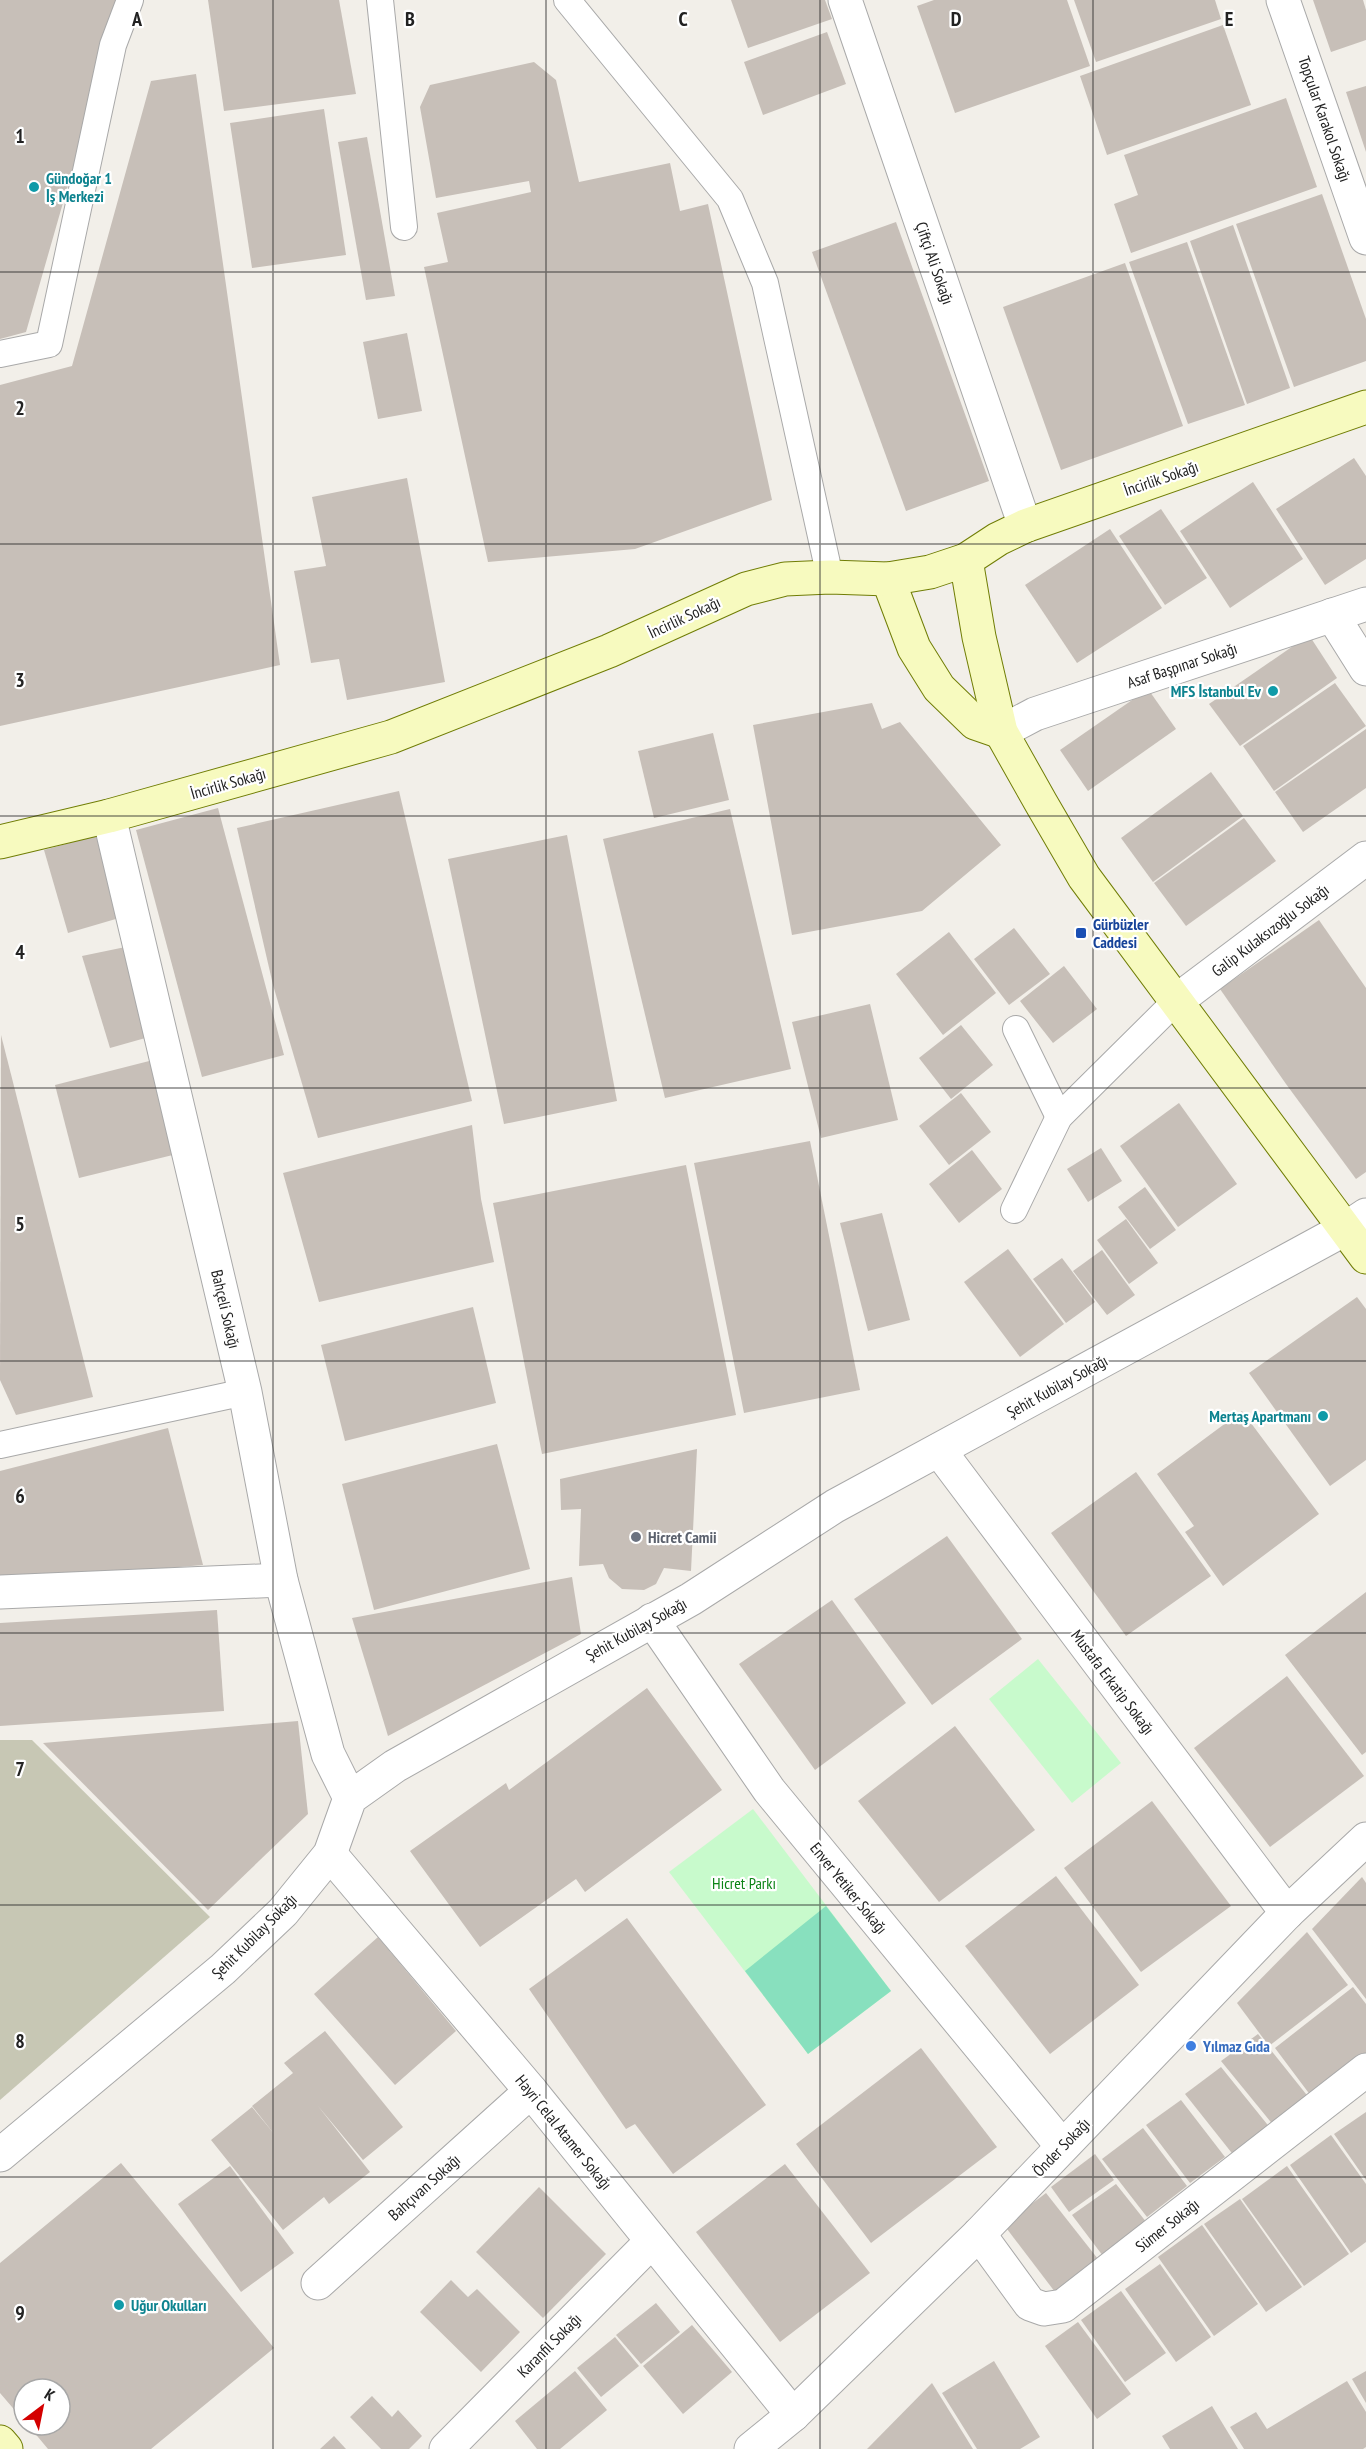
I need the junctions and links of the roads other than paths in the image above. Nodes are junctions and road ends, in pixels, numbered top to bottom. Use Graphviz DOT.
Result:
graph roads {
  1 [pos="130,0"];
  2 [pos="380,0"];
  3 [pos="567,0"];
  4 [pos="845,0"];
  5 [pos="1284,0"];
  6 [pos="404,227"];
  7 [pos="1366,238"];
  8 [pos="0,354"];
  9 [pos="1366,407"];
  10 [pos="1025,526"];
  11 [pos="966,560"];
  12 [pos="830,577"];
  13 [pos="888,579"];
  14 [pos="1366,604"];
  15 [pos="1332,615"];
  16 [pos="1366,669"];
  17 [pos="1001,732"];
  18 [pos="109,816"];
  19 [pos="0,842"];
  20 [pos="1366,858"];
  21 [pos="1175,1002"];
  22 [pos="1016,1029"];
  23 [pos="1059,1117"];
  24 [pos="1014,1209"];
  25 [pos="1356,1222"];
  26 [pos="1366,1257"];
  27 [pos="245,1392"];
  28 [pos="0,1446"];
  29 [pos="939,1450"];
  30 [pos="281,1580"];
  31 [pos="0,1592"];
  32 [pos="652,1620"];
  33 [pos="350,1798"];
  34 [pos="1363,1848"];
  35 [pos="330,1854"];
  36 [pos="1287,1913"];
  37 [pos="1366,2070"];
  38 [pos="531,2091"];
  39 [pos="1062,2146"];
  40 [pos="0,2155"];
  41 [pos="979,2234"];
  42 [pos="652,2241"];
  43 [pos="318,2283"];
  44 [pos="793,2415"];
  45 [pos="0,2442"];
  46 [pos="6,2449"];
  47 [pos="446,2449"];
  48 [pos="751,2449"];
  1 -- 8 [label="lane"];
  2 -- 6 [label="lane"];
  3 -- 12 [label="lane"];
  4 -- 10 [label="street, Çiftçi Ali Sokağı"];
  5 -- 7 [label="street, Topçular Karakol Sokağı"];
  9 -- 10 [label="street, İncirlik Sokağı"];
  10 -- 11 [label="street, İncirlik Sokağı"];
  11 -- 13 [label="street, İncirlik Sokağı"];
  11 -- 17 [label="street"];
  12 -- 13 [label="street, İncirlik Sokağı"];
  12 -- 18 [label="street, İncirlik Sokağı"];
  13 -- 17 [label="street"];
  14 -- 15 [label="street, Asaf Başpınar Sokağı"];
  15 -- 16 [label="street"];
  15 -- 17 [label="street, Asaf Başpınar Sokağı"];
  17 -- 21 [label="street"];
  18 -- 19 [label="street, İncirlik Sokağı"];
  18 -- 27 [label="street, Bahçeli Sokağı"];
  20 -- 21 [label="street, Galip Kulaksızoğlu Sokağı"];
  21 -- 23 [label="lane"];
  21 -- 25 [label="street"];
  22 -- 23 [label="lane"];
  23 -- 24 [label="lane"];
  25 -- 26 [label="street"];
  25 -- 29 [label="street, Şehit Kubilay Sokağı"];
  27 -- 28 [label="lane"];
  27 -- 30 [label="street, Bahçeli Sokağı"];
  29 -- 32 [label="street, Şehit Kubilay Sokağı"];
  29 -- 36 [label="street, Mustafa Erkatip Sokağı"];
  30 -- 31 [label="street"];
  30 -- 33 [label="street, Bahçeli Sokağı"];
  32 -- 33 [label="street, Şehit Kubilay Sokağı"];
  32 -- 39 [label="street, Enver Yetiker Sokağı"];
  33 -- 35 [label="street, Şehit Kubilay Sokağı"];
  34 -- 36 [label="street, Önder Sokağı"];
  35 -- 38 [label="street, Hayri Celal Atamer Sokağı"];
  35 -- 40 [label="street, Şehit Kubilay Sokağı"];
  36 -- 39 [label="street, Önder Sokağı"];
  37 -- 41 [label="street, Sümer Sokağı"];
  38 -- 42 [label="street, Hayri Celal Atamer Sokağı"];
  38 -- 43 [label="street, Bahçıvan Sokağı"];
  39 -- 41 [label="street, Önder Sokağı"];
  41 -- 44 [label="street, Önder Sokağı"];
  42 -- 44 [label="street, Hayri Celal Atamer Sokağı"];
  42 -- 47 [label="street, Karanfil Sokağı"];
  44 -- 48 [label="street, Önder Sokağı"];
  45 -- 46 [label="street"];
}
